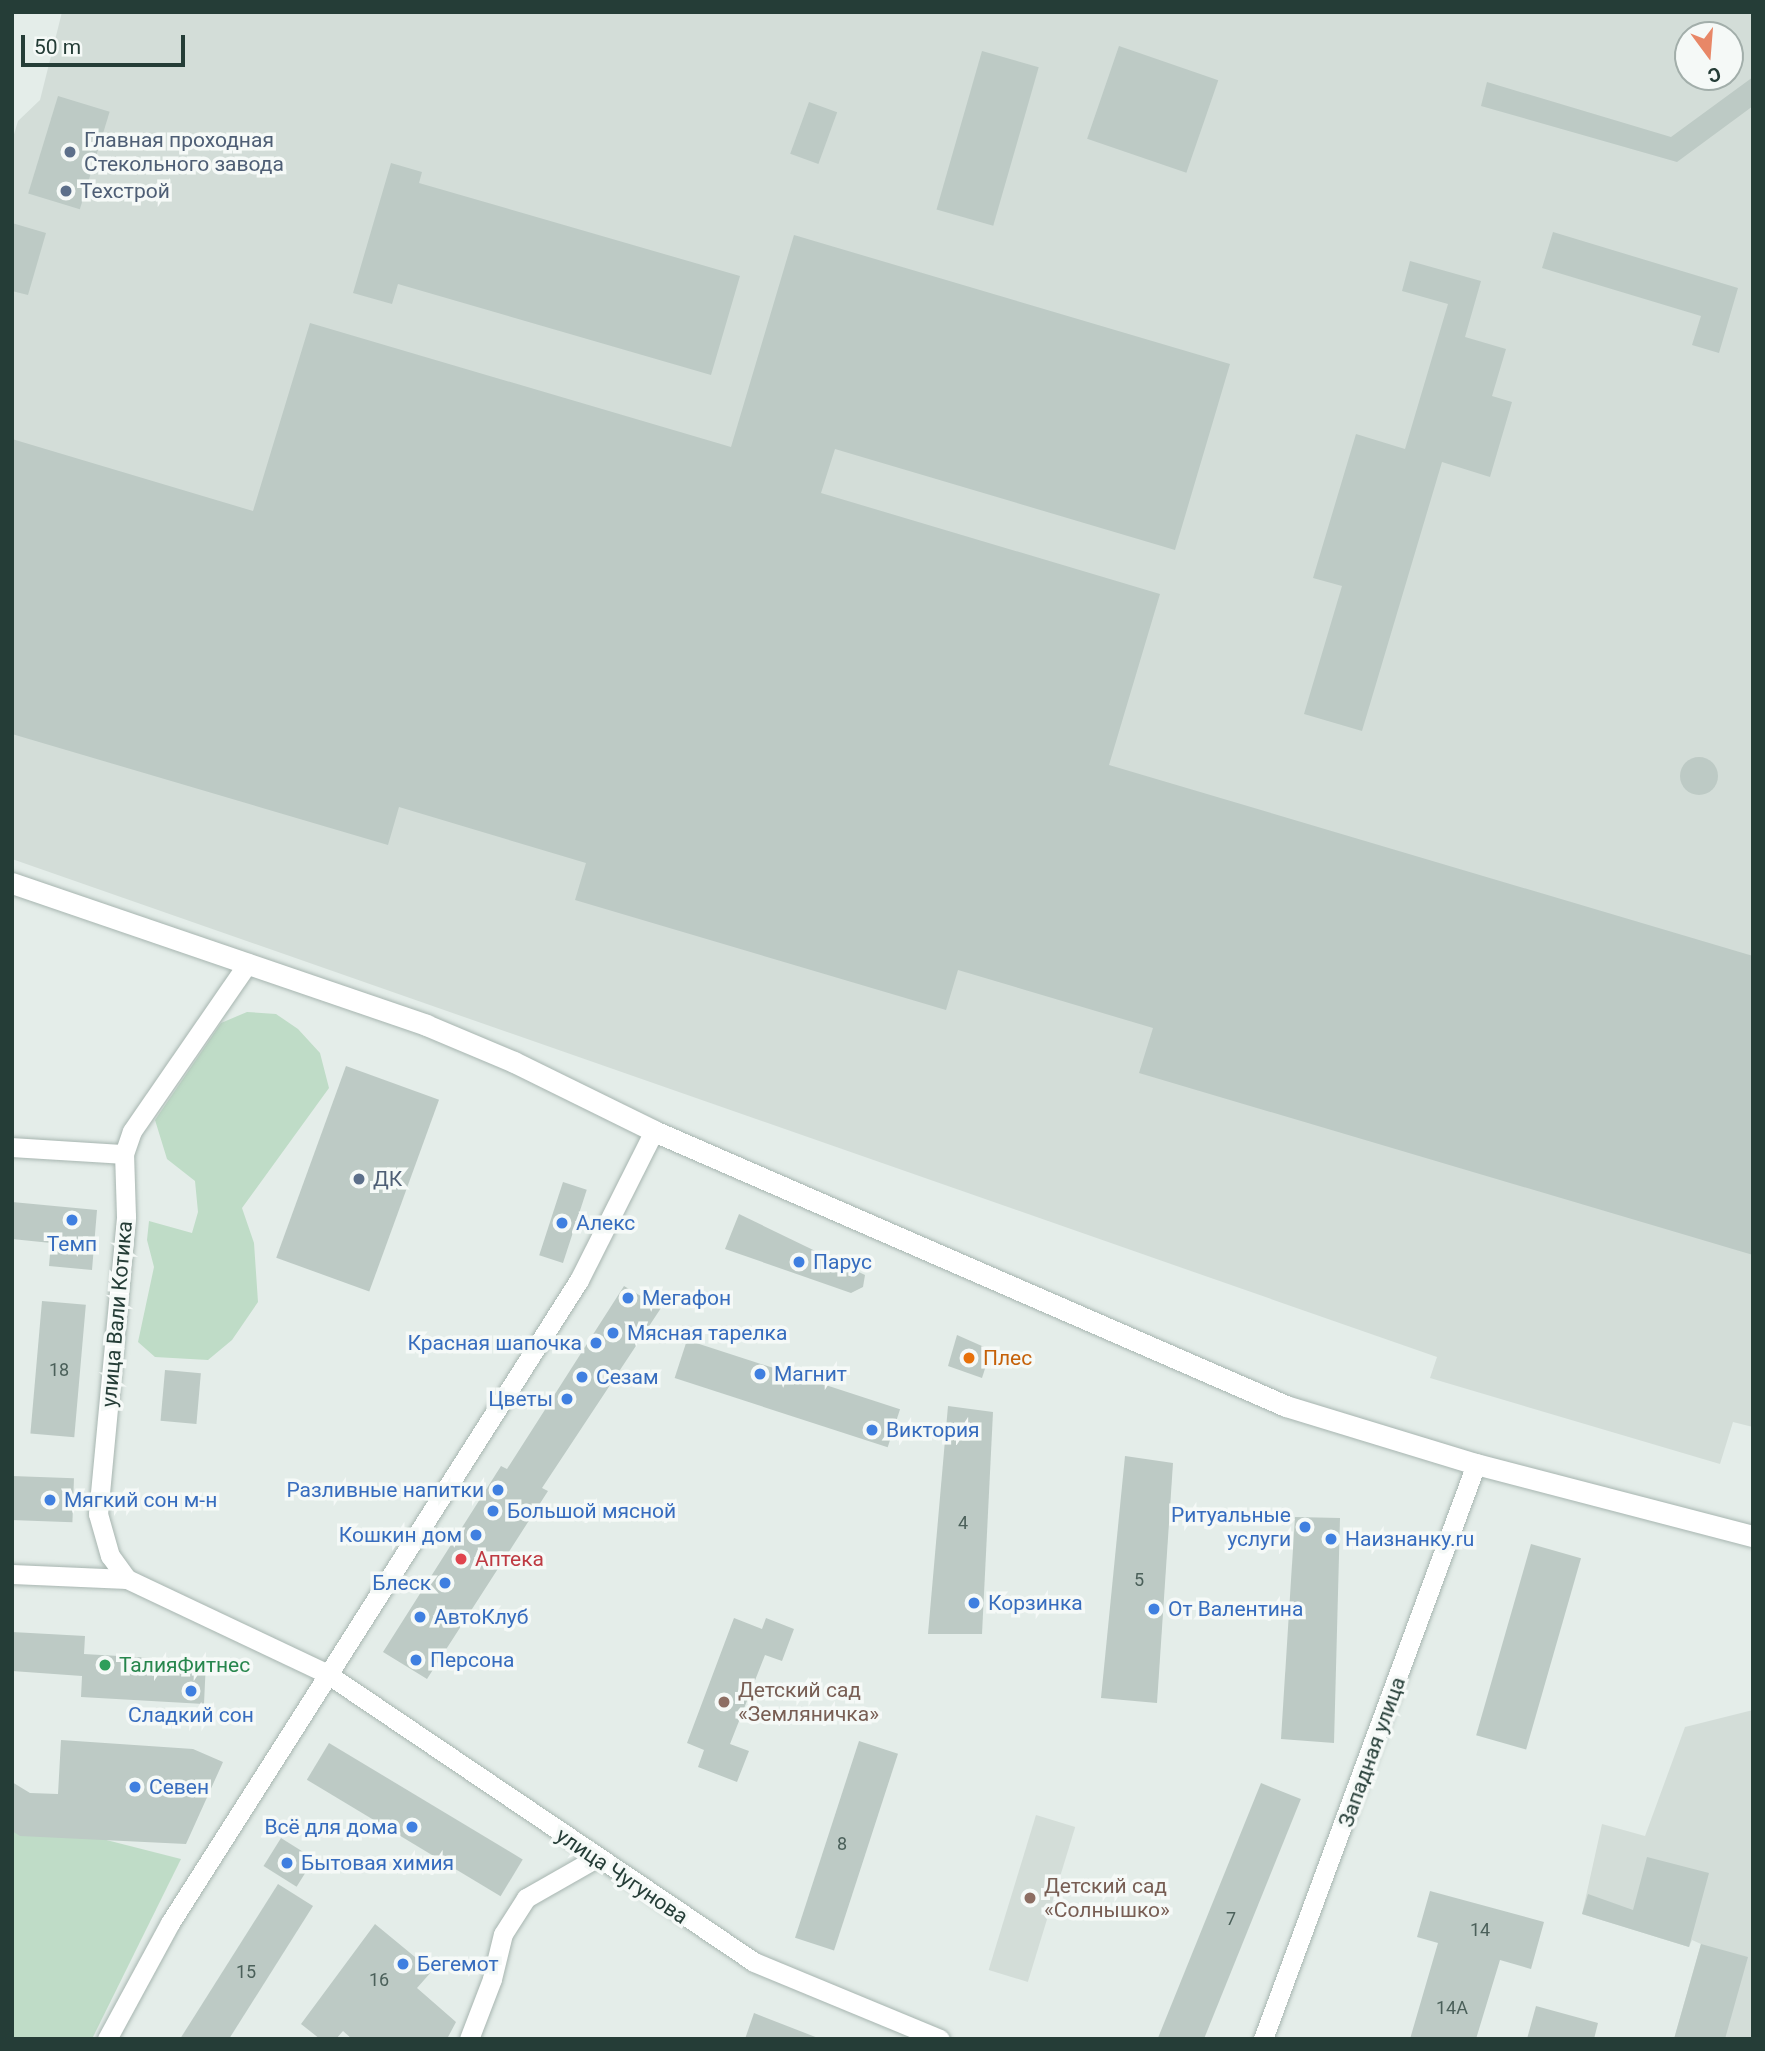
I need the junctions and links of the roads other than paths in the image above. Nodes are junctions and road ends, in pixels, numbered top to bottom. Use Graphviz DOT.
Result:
graph roads {
  1 [pos="12,883"];
  2 [pos="248,963"];
  3 [pos="654,1131"];
  4 [pos="12,1147"];
  5 [pos="124,1154"];
  6 [pos="1476,1464"];
  7 [pos="1753,1536"];
  8 [pos="12,1574"];
  9 [pos="127,1579"];
  10 [pos="326,1673"];
  11 [pos="596,1858"];
  12 [pos="107,2039"];
  13 [pos="469,2039"];
  14 [pos="940,2039"];
  15 [pos="1263,2039"];
  1 -- 2 [label="main road"];
  2 -- 3 [label="main road"];
  2 -- 5 [label="street, улица Вали Котика"];
  3 -- 6 [label="main road"];
  3 -- 10 [label="street"];
  4 -- 5 [label="street"];
  5 -- 9 [label="street, улица Вали Котика"];
  6 -- 7 [label="main road"];
  6 -- 15 [label="street, Западная улица"];
  8 -- 9 [label="street"];
  9 -- 10 [label="street, улица Чугунова"];
  10 -- 11 [label="street, улица Чугунова"];
  10 -- 12 [label="street"];
  11 -- 13 [label="street"];
  11 -- 14 [label="street, улица Чугунова"];
}
